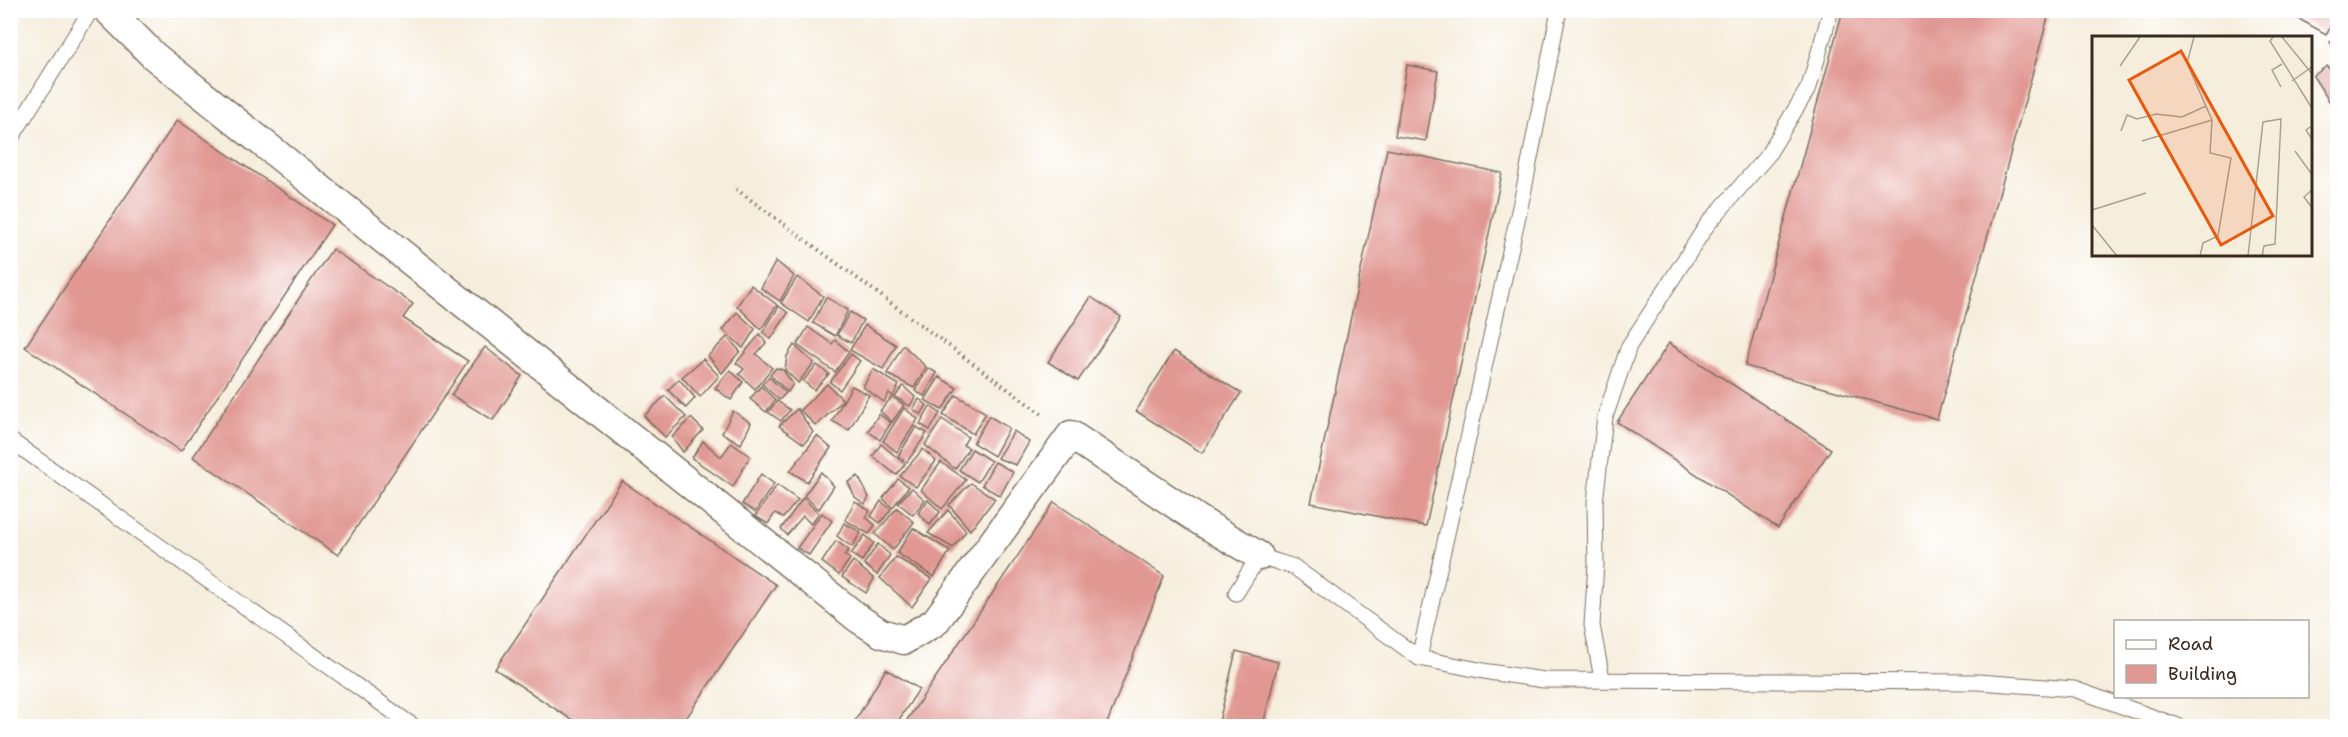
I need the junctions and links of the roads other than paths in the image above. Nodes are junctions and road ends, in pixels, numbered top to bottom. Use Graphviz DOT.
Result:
graph roads {
  1 [pos="91,10"];
  2 [pos="108,10"];
  3 [pos="1559,10"];
  4 [pos="1831,10"];
  5 [pos="10,140"];
  6 [pos="10,440"];
  7 [pos="1259,556"];
  8 [pos="1236,593"];
  9 [pos="1419,658"];
  10 [pos="1602,679"];
  11 [pos="413,726"];
  12 [pos="2178,726"];
  1 -- 5 [label="lane"];
  2 -- 7 [label="street"];
  3 -- 9 [label="lane"];
  4 -- 10 [label="lane"];
  6 -- 11 [label="lane"];
  7 -- 8 [label="lane"];
  7 -- 9 [label="lane"];
  9 -- 10 [label="lane"];
  10 -- 12 [label="lane"];
}
